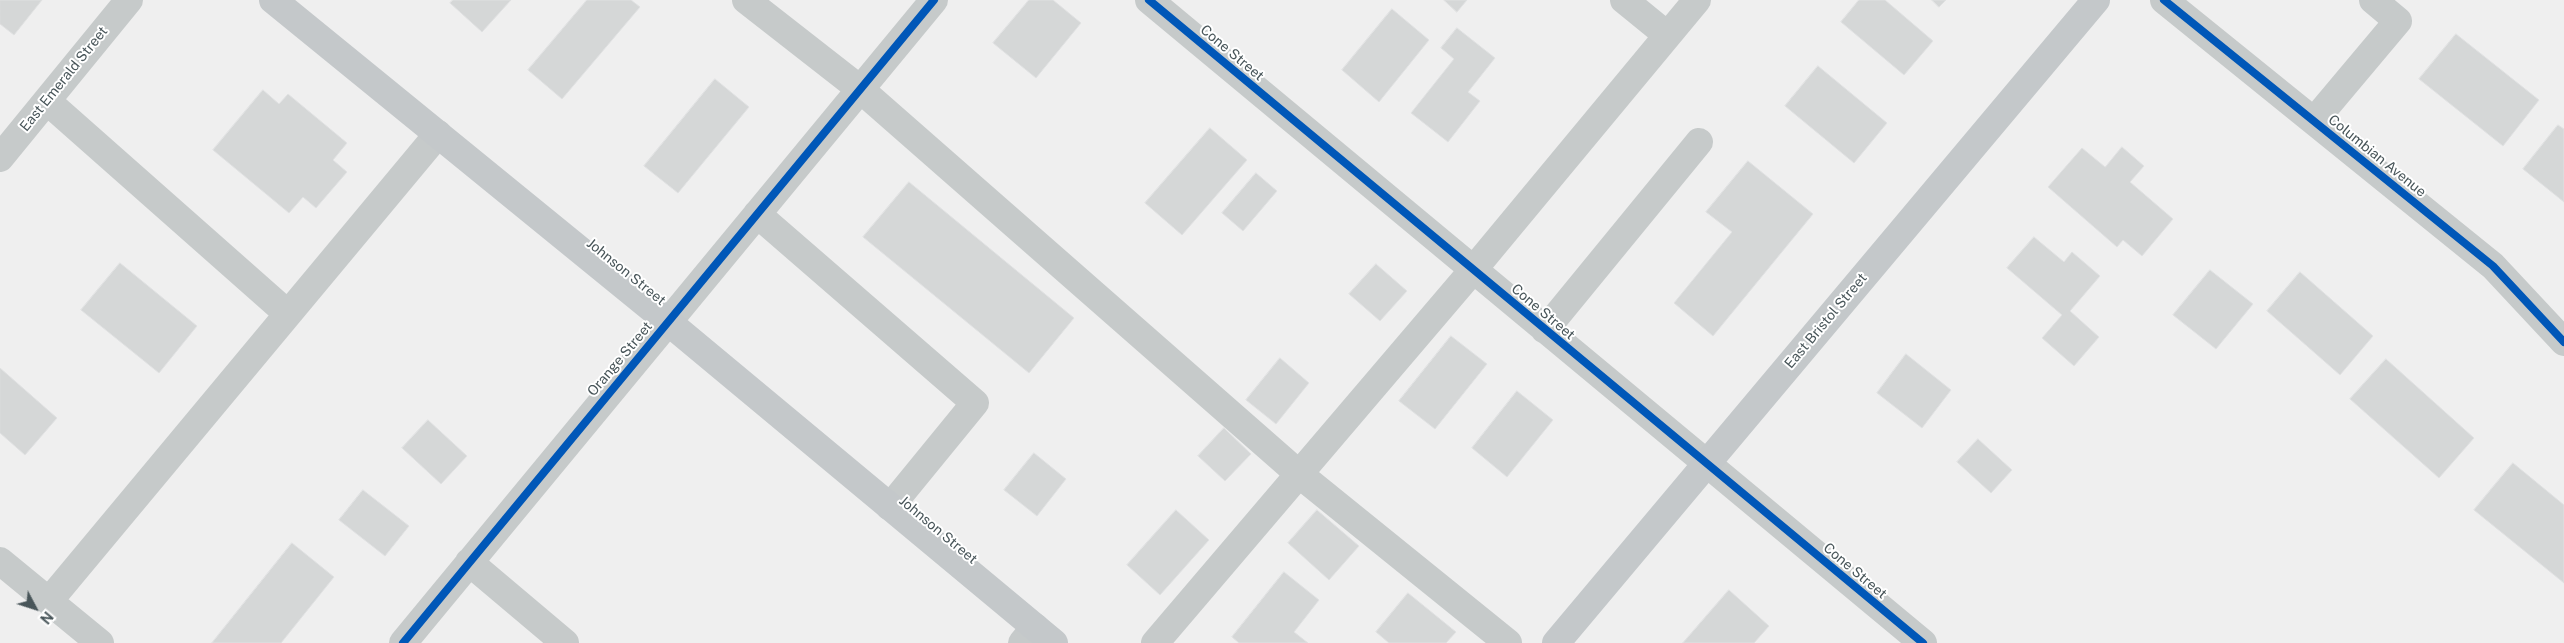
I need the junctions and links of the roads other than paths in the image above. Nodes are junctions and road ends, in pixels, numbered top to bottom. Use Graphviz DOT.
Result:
graph roads {
  1 [pos="129,0"];
  2 [pos="273,0"];
  3 [pos="746,0"];
  4 [pos="934,0"];
  5 [pos="1149,0"];
  6 [pos="1624,0"];
  7 [pos="1696,0"];
  8 [pos="2096,0"];
  9 [pos="2164,0"];
  10 [pos="2373,0"];
  11 [pos="1667,35"];
  12 [pos="860,89"];
  13 [pos="47,101"];
  14 [pos="2314,121"];
  15 [pos="438,134"];
  16 [pos="1699,142"];
  17 [pos="0,158"];
  18 [pos="757,214"];
  19 [pos="1473,270"];
  20 [pos="288,314"];
  21 [pos="667,321"];
  22 [pos="1544,330"];
  23 [pos="2564,342"];
  24 [pos="1706,464"];
  25 [pos="1299,474"];
  26 [pos="890,506"];
  27 [pos="0,561"];
  28 [pos="468,562"];
  29 [pos="49,601"];
  30 [pos="1037,638"];
  31 [pos="100,643"];
  32 [pos="403,643"];
  33 [pos="566,643"];
  34 [pos="1155,643"];
  35 [pos="1508,643"];
  36 [pos="1556,643"];
  37 [pos="1923,643"];
  1 -- 13 [label="street, East Emerald Street"];
  2 -- 15 [label="main road, Johnson Street"];
  3 -- 12 [label="street"];
  4 -- 12 [label="street, Orange Street"];
  5 -- 19 [label="street, Cone Street"];
  6 -- 11 [label="street"];
  7 -- 11 [label="street"];
  8 -- 24 [label="main road, East Bristol Street"];
  9 -- 14 [label="street, Columbian Avenue"];
  10 -- 14 [label="street"];
  11 -- 19 [label="street"];
  12 -- 18 [label="street, Orange Street"];
  12 -- 25 [label="street"];
  13 -- 17 [label="street, East Emerald Street"];
  13 -- 20 [label="street"];
  14 -- 23 [label="street, Columbian Avenue"];
  15 -- 20 [label="street"];
  15 -- 21 [label="main road, Johnson Street"];
  16 -- 22 [label="street"];
  18 -- 21 [label="street, Orange Street"];
  18 -- 26 [label="street"];
  19 -- 22 [label="street, Cone Street"];
  19 -- 25 [label="street"];
  20 -- 29 [label="street"];
  21 -- 26 [label="main road, Johnson Street"];
  21 -- 28 [label="street, Orange Street"];
  22 -- 24 [label="street, Cone Street"];
  24 -- 36 [label="main road, East Bristol Street"];
  24 -- 37 [label="street, Cone Street"];
  25 -- 34 [label="street"];
  25 -- 35 [label="street"];
  26 -- 30 [label="main road, Johnson Street"];
  27 -- 29 [label="street"];
  28 -- 32 [label="street, Orange Street"];
  28 -- 33 [label="street"];
  29 -- 31 [label="street"];
}
